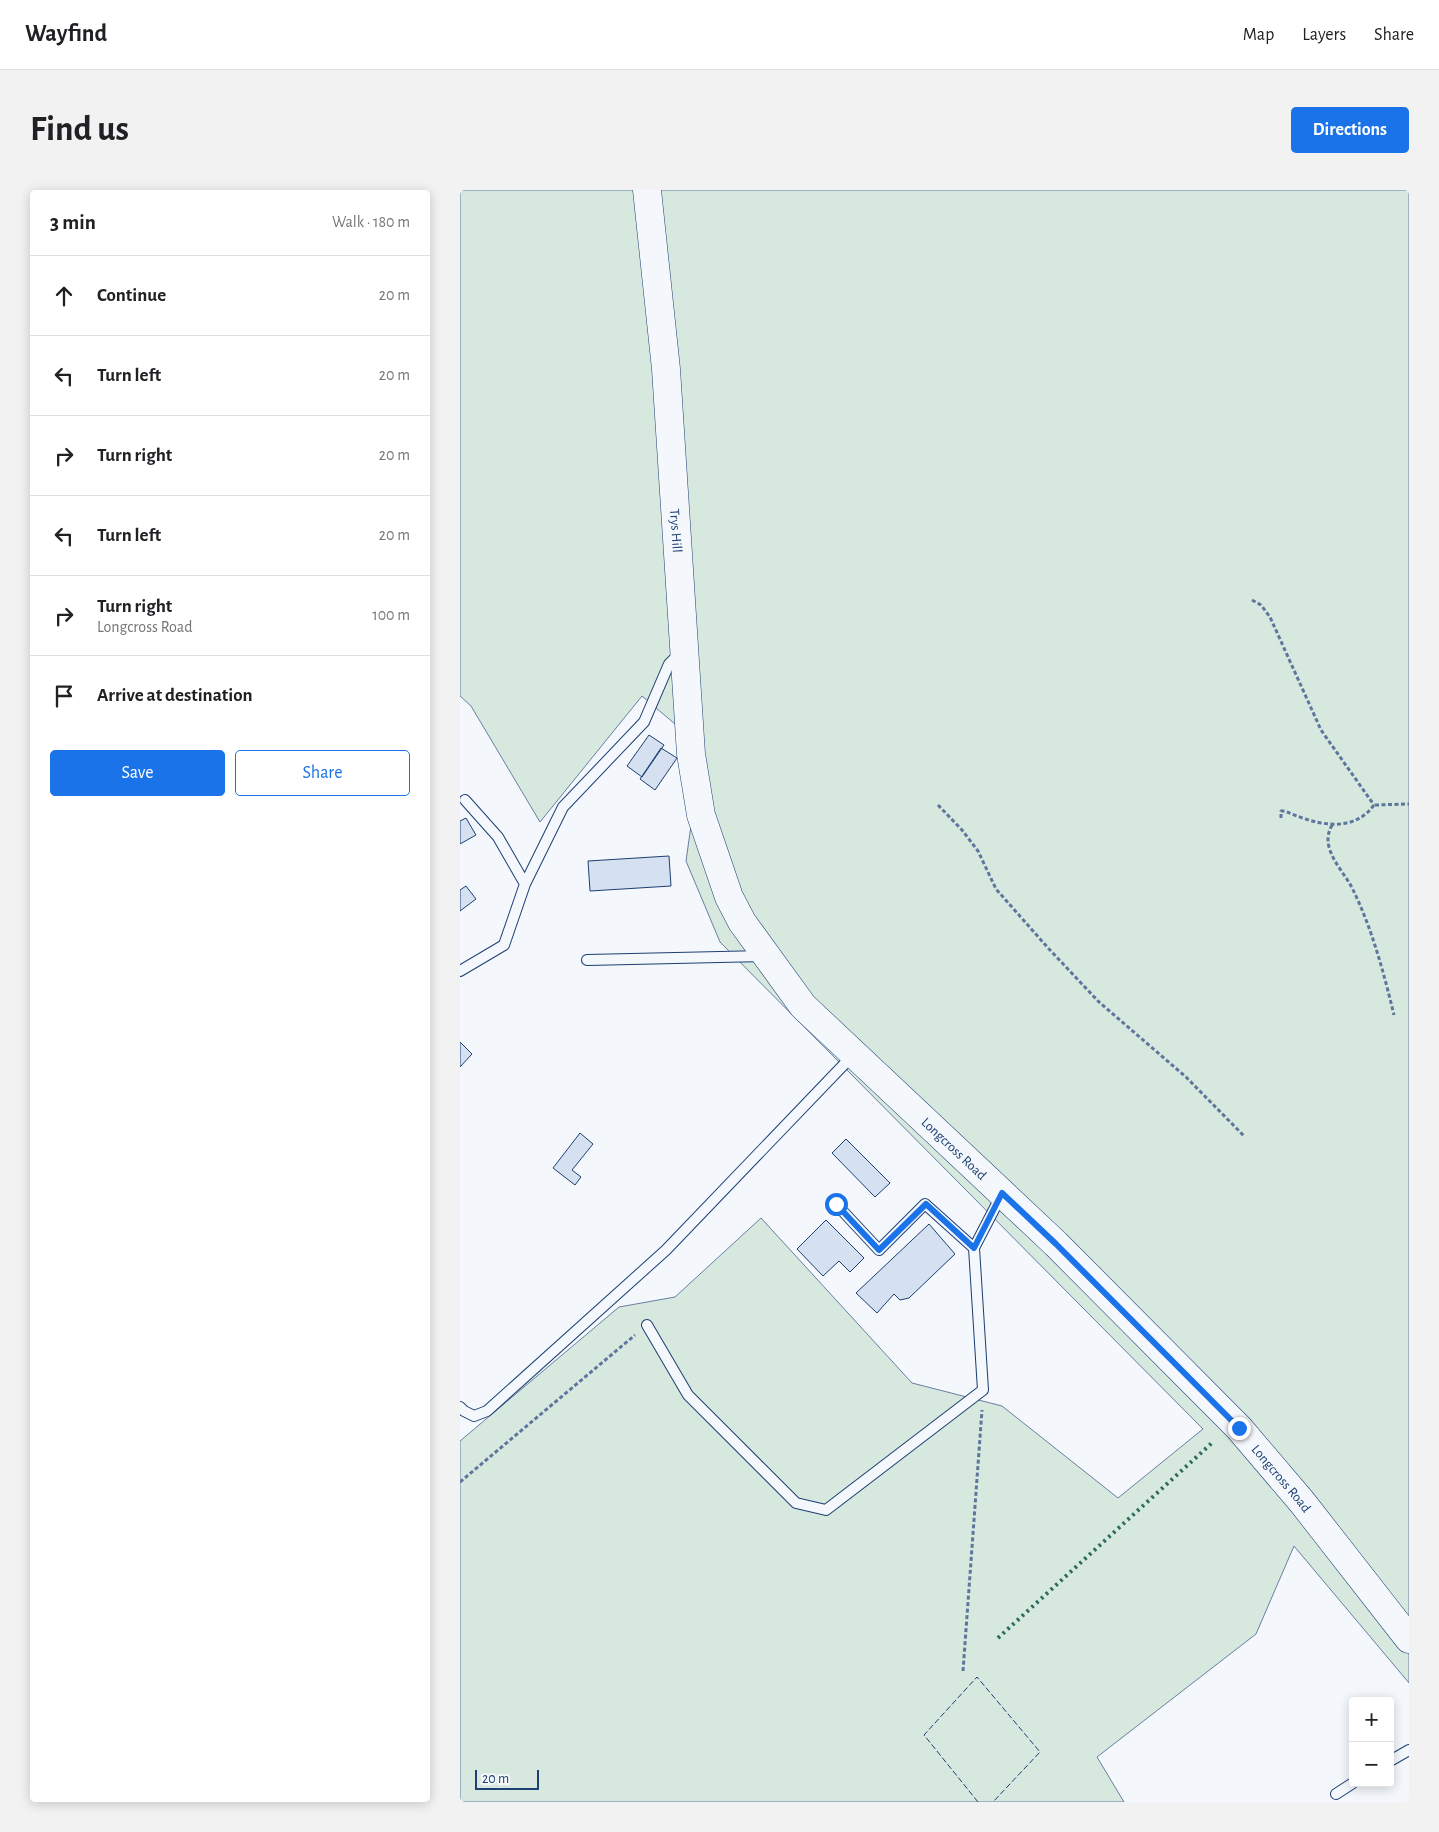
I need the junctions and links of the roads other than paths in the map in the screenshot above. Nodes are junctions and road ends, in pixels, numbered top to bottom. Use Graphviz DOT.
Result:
graph roads {
  1 [pos="647,190"];
  2 [pos="684,650"];
  3 [pos="465,800"];
  4 [pos="719,868"];
  5 [pos="525,884"];
  6 [pos="766,956"];
  7 [pos="588,960"];
  8 [pos="460,971"];
  9 [pos="854,1054"];
  10 [pos="1002,1193"];
  11 [pos="836,1204"];
  12 [pos="974,1248"];
  13 [pos="647,1325"];
  14 [pos="460,1408"];
  15 [pos="1409,1639"];
  16 [pos="1409,1750"];
  17 [pos="1394,1759"];
  18 [pos="1349,1786"];
  19 [pos="1336,1794"];
  1 -- 2 [label="main road, Trys Hill"];
  2 -- 4 [label="main road, Trys Hill"];
  2 -- 5 [label="lane"];
  3 -- 5 [label="lane"];
  4 -- 6 [label="main road, Longcross Road"];
  5 -- 8 [label="lane"];
  6 -- 7 [label="lane"];
  6 -- 9 [label="main road, Longcross Road"];
  9 -- 10 [label="main road, Longcross Road"];
  9 -- 14 [label="lane"];
  10 -- 12 [label="lane"];
  10 -- 15 [label="main road, Longcross Road"];
  11 -- 12 [label="lane"];
  12 -- 13 [label="lane"];
  16 -- 17 [label="lane"];
  18 -- 19 [label="lane"];
}
